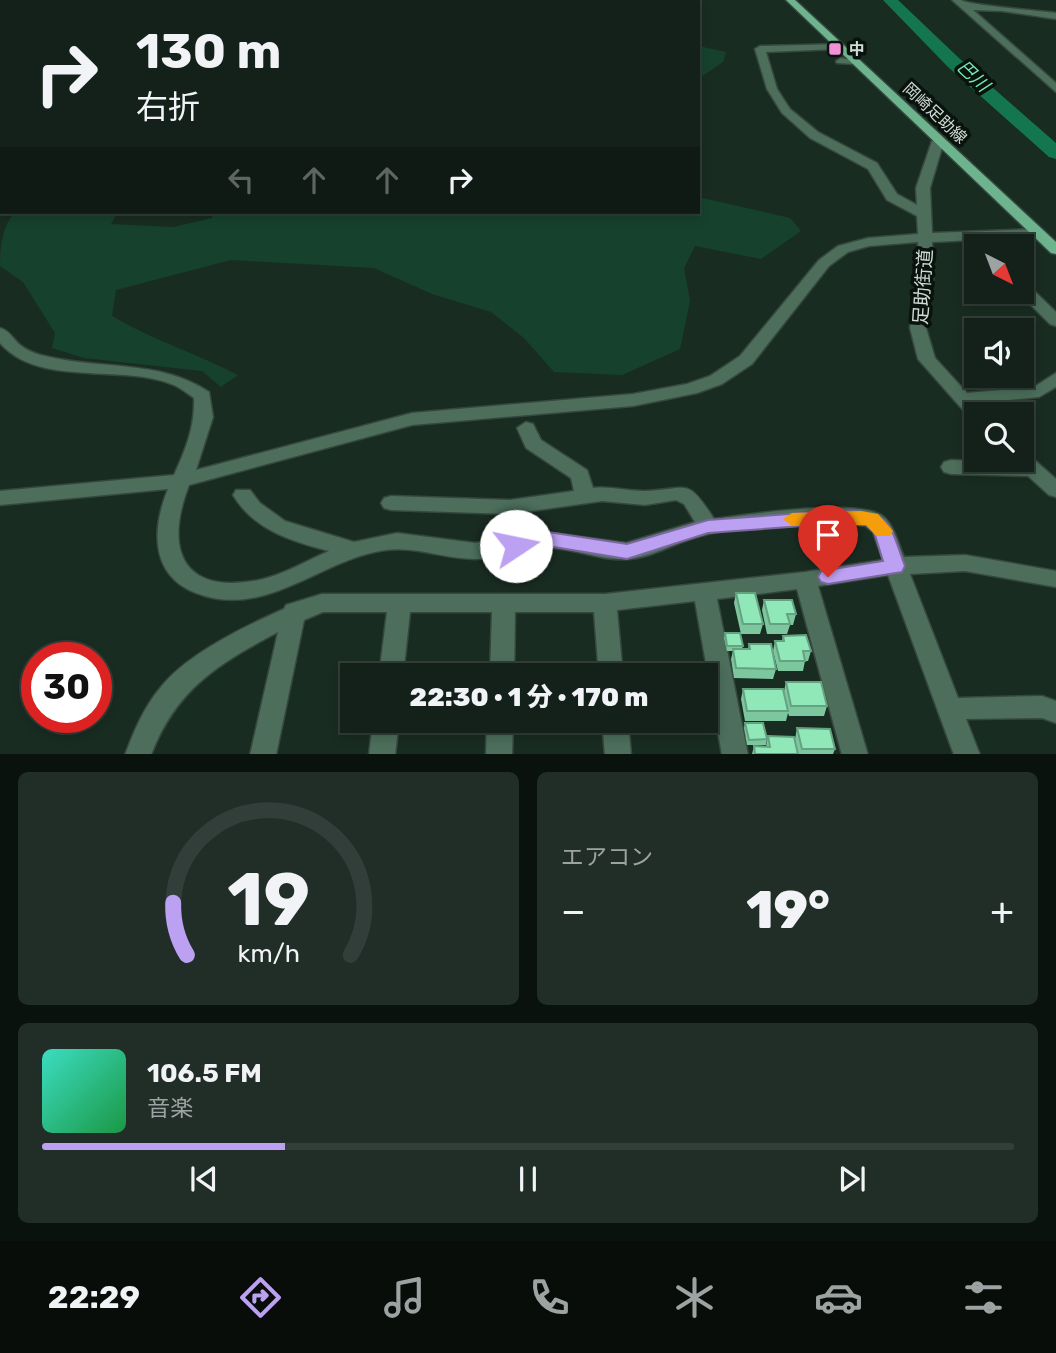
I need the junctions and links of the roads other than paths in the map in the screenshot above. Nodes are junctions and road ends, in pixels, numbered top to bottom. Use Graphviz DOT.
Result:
graph roads {
  1 [pos="790,0"];
  2 [pos="960,4"];
  3 [pos="1056,16"];
  4 [pos="838,46"];
  5 [pos="841,61"];
  6 [pos="854,61"];
  7 [pos="1056,89"];
  8 [pos="938,141"];
  9 [pos="923,214"];
  10 [pos="1038,233"];
  11 [pos="1056,233"];
  12 [pos="926,238"];
  13 [pos="1056,250"];
  14 [pos="1034,299"];
  15 [pos="1056,321"];
  16 [pos="0,332"];
  17 [pos="1056,378"];
  18 [pos="961,399"];
  19 [pos="964,402"];
  20 [pos="526,428"];
  21 [pos="951,467"];
  22 [pos="964,467"];
  23 [pos="1034,471"];
  24 [pos="180,481"];
  25 [pos="1056,490"];
  26 [pos="243,495"];
  27 [pos="585,496"];
  28 [pos="0,498"];
  29 [pos="391,503"];
  30 [pos="708,526"];
  31 [pos="355,550"];
  32 [pos="895,566"];
  33 [pos="1056,579"];
  34 [pos="805,580"];
  35 [pos="705,593"];
  36 [pos="400,602"];
  37 [pos="605,603"];
  38 [pos="504,604"];
  39 [pos="294,611"];
  40 [pos="393,663"];
  41 [pos="502,663"];
  42 [pos="610,663"];
  43 [pos="953,709"];
  44 [pos="1056,712"];
  45 [pos="385,733"];
  46 [pos="500,733"];
  47 [pos="616,733"];
  48 [pos="138,754"];
  49 [pos="263,754"];
  50 [pos="382,754"];
  51 [pos="499,754"];
  52 [pos="618,754"];
  53 [pos="735,754"];
  54 [pos="855,754"];
  55 [pos="967,754"];
  1 -- 4 [label="main road, 岡崎足助線"];
  2 -- 3 [label="street"];
  2 -- 7 [label="street"];
  4 -- 6 [label="main road, 岡崎足助線"];
  4 -- 9 [label="street"];
  5 -- 6 [label="street"];
  6 -- 8 [label="main road, 岡崎足助線"];
  8 -- 9 [label="street, 足助街道"];
  8 -- 10 [label="main road, 岡崎足助線"];
  9 -- 12 [label="street, 足助街道"];
  10 -- 11 [label="main road"];
  10 -- 12 [label="street"];
  10 -- 13 [label="main road, 岡崎足助線"];
  12 -- 18 [label="street, 足助街道"];
  12 -- 24 [label="street"];
  14 -- 15 [label="street"];
  16 -- 24 [label="street"];
  17 -- 18 [label="street"];
  18 -- 19 [label="street, 足助街道"];
  20 -- 27 [label="street"];
  21 -- 22 [label="street"];
  23 -- 25 [label="street"];
  24 -- 28 [label="street"];
  24 -- 31 [label="street"];
  26 -- 31 [label="street"];
  27 -- 29 [label="street"];
  27 -- 30 [label="street"];
  30 -- 31 [label="street"];
  30 -- 32 [label="street"];
  32 -- 33 [label="street"];
  32 -- 34 [label="street"];
  32 -- 43 [label="street"];
  34 -- 35 [label="street"];
  34 -- 54 [label="street"];
  35 -- 37 [label="street"];
  35 -- 53 [label="street"];
  36 -- 38 [label="street"];
  36 -- 39 [label="street"];
  36 -- 40 [label="street"];
  37 -- 38 [label="street"];
  37 -- 42 [label="street"];
  38 -- 41 [label="street"];
  39 -- 48 [label="street"];
  39 -- 49 [label="street"];
  43 -- 44 [label="street"];
  43 -- 55 [label="street"];
  45 -- 50 [label="street"];
  46 -- 51 [label="street"];
  47 -- 52 [label="street"];
}
